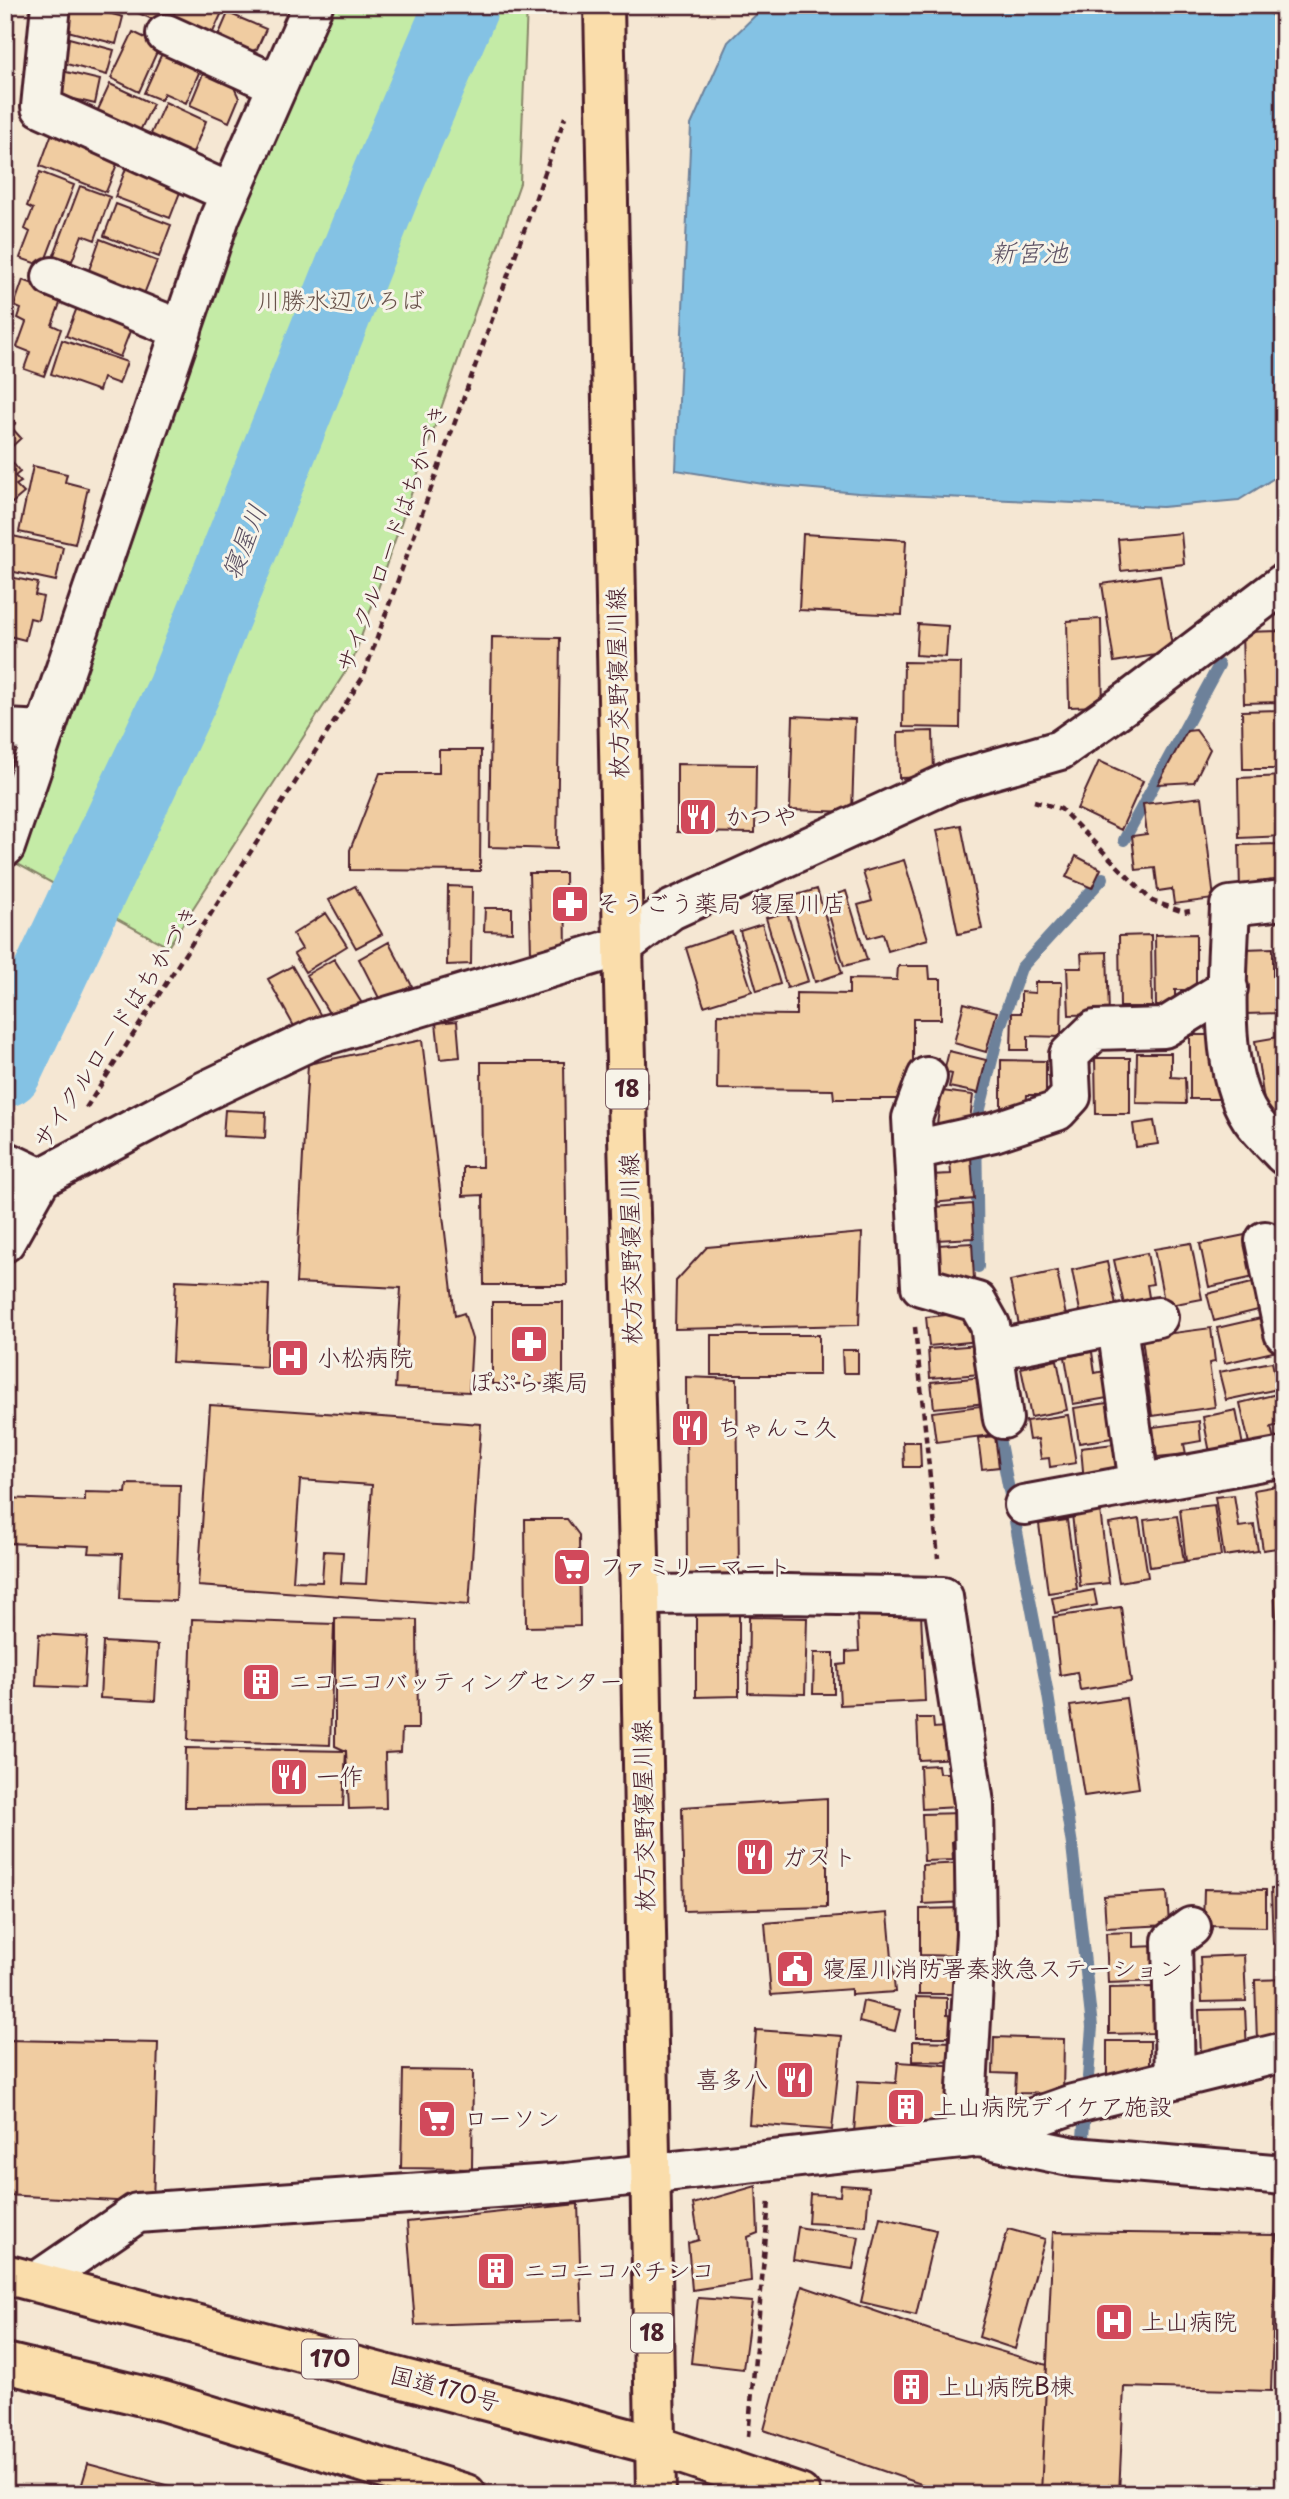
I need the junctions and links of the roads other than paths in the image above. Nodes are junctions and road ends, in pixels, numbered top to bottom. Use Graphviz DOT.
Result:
graph roads {
  1 [pos="51,5"];
  2 [pos="313,5"];
  3 [pos="604,5"];
  4 [pos="166,34"];
  5 [pos="278,85"];
  6 [pos="230,193"];
  7 [pos="52,277"];
  8 [pos="182,330"];
  9 [pos="1284,583"];
  10 [pos="5,729"];
  11 [pos="45,731"];
  12 [pos="5,848"];
  13 [pos="1284,900"];
  14 [pos="623,946"];
  15 [pos="1228,988"];
  16 [pos="927,1077"];
  17 [pos="914,1150"];
  18 [pos="1284,1154"];
  19 [pos="5,1161"];
  20 [pos="41,1178"];
  21 [pos="1265,1241"];
  22 [pos="5,1242"];
  23 [pos="1158,1317"];
  24 [pos="1117,1326"];
  25 [pos="1284,1333"];
  26 [pos="993,1350"];
  27 [pos="1003,1419"];
  28 [pos="1284,1457"];
  29 [pos="1139,1484"];
  30 [pos="1024,1504"];
  31 [pos="640,1595"];
  32 [pos="1191,1927"];
  33 [pos="1284,2053"];
  34 [pos="1175,2079"];
  35 [pos="972,2138"];
  36 [pos="650,2172"];
  37 [pos="1284,2175"];
  38 [pos="21,2278"];
  39 [pos="5,2363"];
  40 [pos="654,2445"];
  41 [pos="466,2494"];
  42 [pos="656,2494"];
  43 [pos="800,2494"];
  1 -- 6 [label="street"];
  2 -- 5 [label="street"];
  3 -- 14 [label="main road, 枚方交野寝屋川線 / 18"];
  4 -- 5 [label="street"];
  5 -- 6 [label="street"];
  6 -- 8 [label="street"];
  7 -- 8 [label="street"];
  8 -- 11 [label="street"];
  9 -- 14 [label="street"];
  10 -- 11 [label="street"];
  11 -- 12 [label="street"];
  13 -- 15 [label="street"];
  14 -- 20 [label="street"];
  14 -- 31 [label="main road, 枚方交野寝屋川線 / 18"];
  15 -- 17 [label="street"];
  15 -- 18 [label="street"];
  16 -- 17 [label="street"];
  17 -- 26 [label="street"];
  19 -- 20 [label="street"];
  20 -- 22 [label="street"];
  21 -- 25 [label="street"];
  23 -- 24 [label="street"];
  24 -- 26 [label="street"];
  24 -- 29 [label="street"];
  26 -- 27 [label="street"];
  28 -- 29 [label="street"];
  29 -- 30 [label="street"];
  31 -- 35 [label="street"];
  31 -- 36 [label="main road, 枚方交野寝屋川線 / 18"];
  32 -- 34 [label="street"];
  33 -- 34 [label="street"];
  34 -- 35 [label="street"];
  35 -- 36 [label="street"];
  35 -- 37 [label="street"];
  36 -- 38 [label="street"];
  36 -- 40 [label="main road, 枚方交野寝屋川線 / 18"];
  38 -- 40 [label="main road, 国道170号 / 170"];
  39 -- 41 [label="main road"];
  40 -- 42 [label="main road, 枚方交野寝屋川線 / 18"];
  40 -- 43 [label="main road, 国道170号 / 170"];
}
